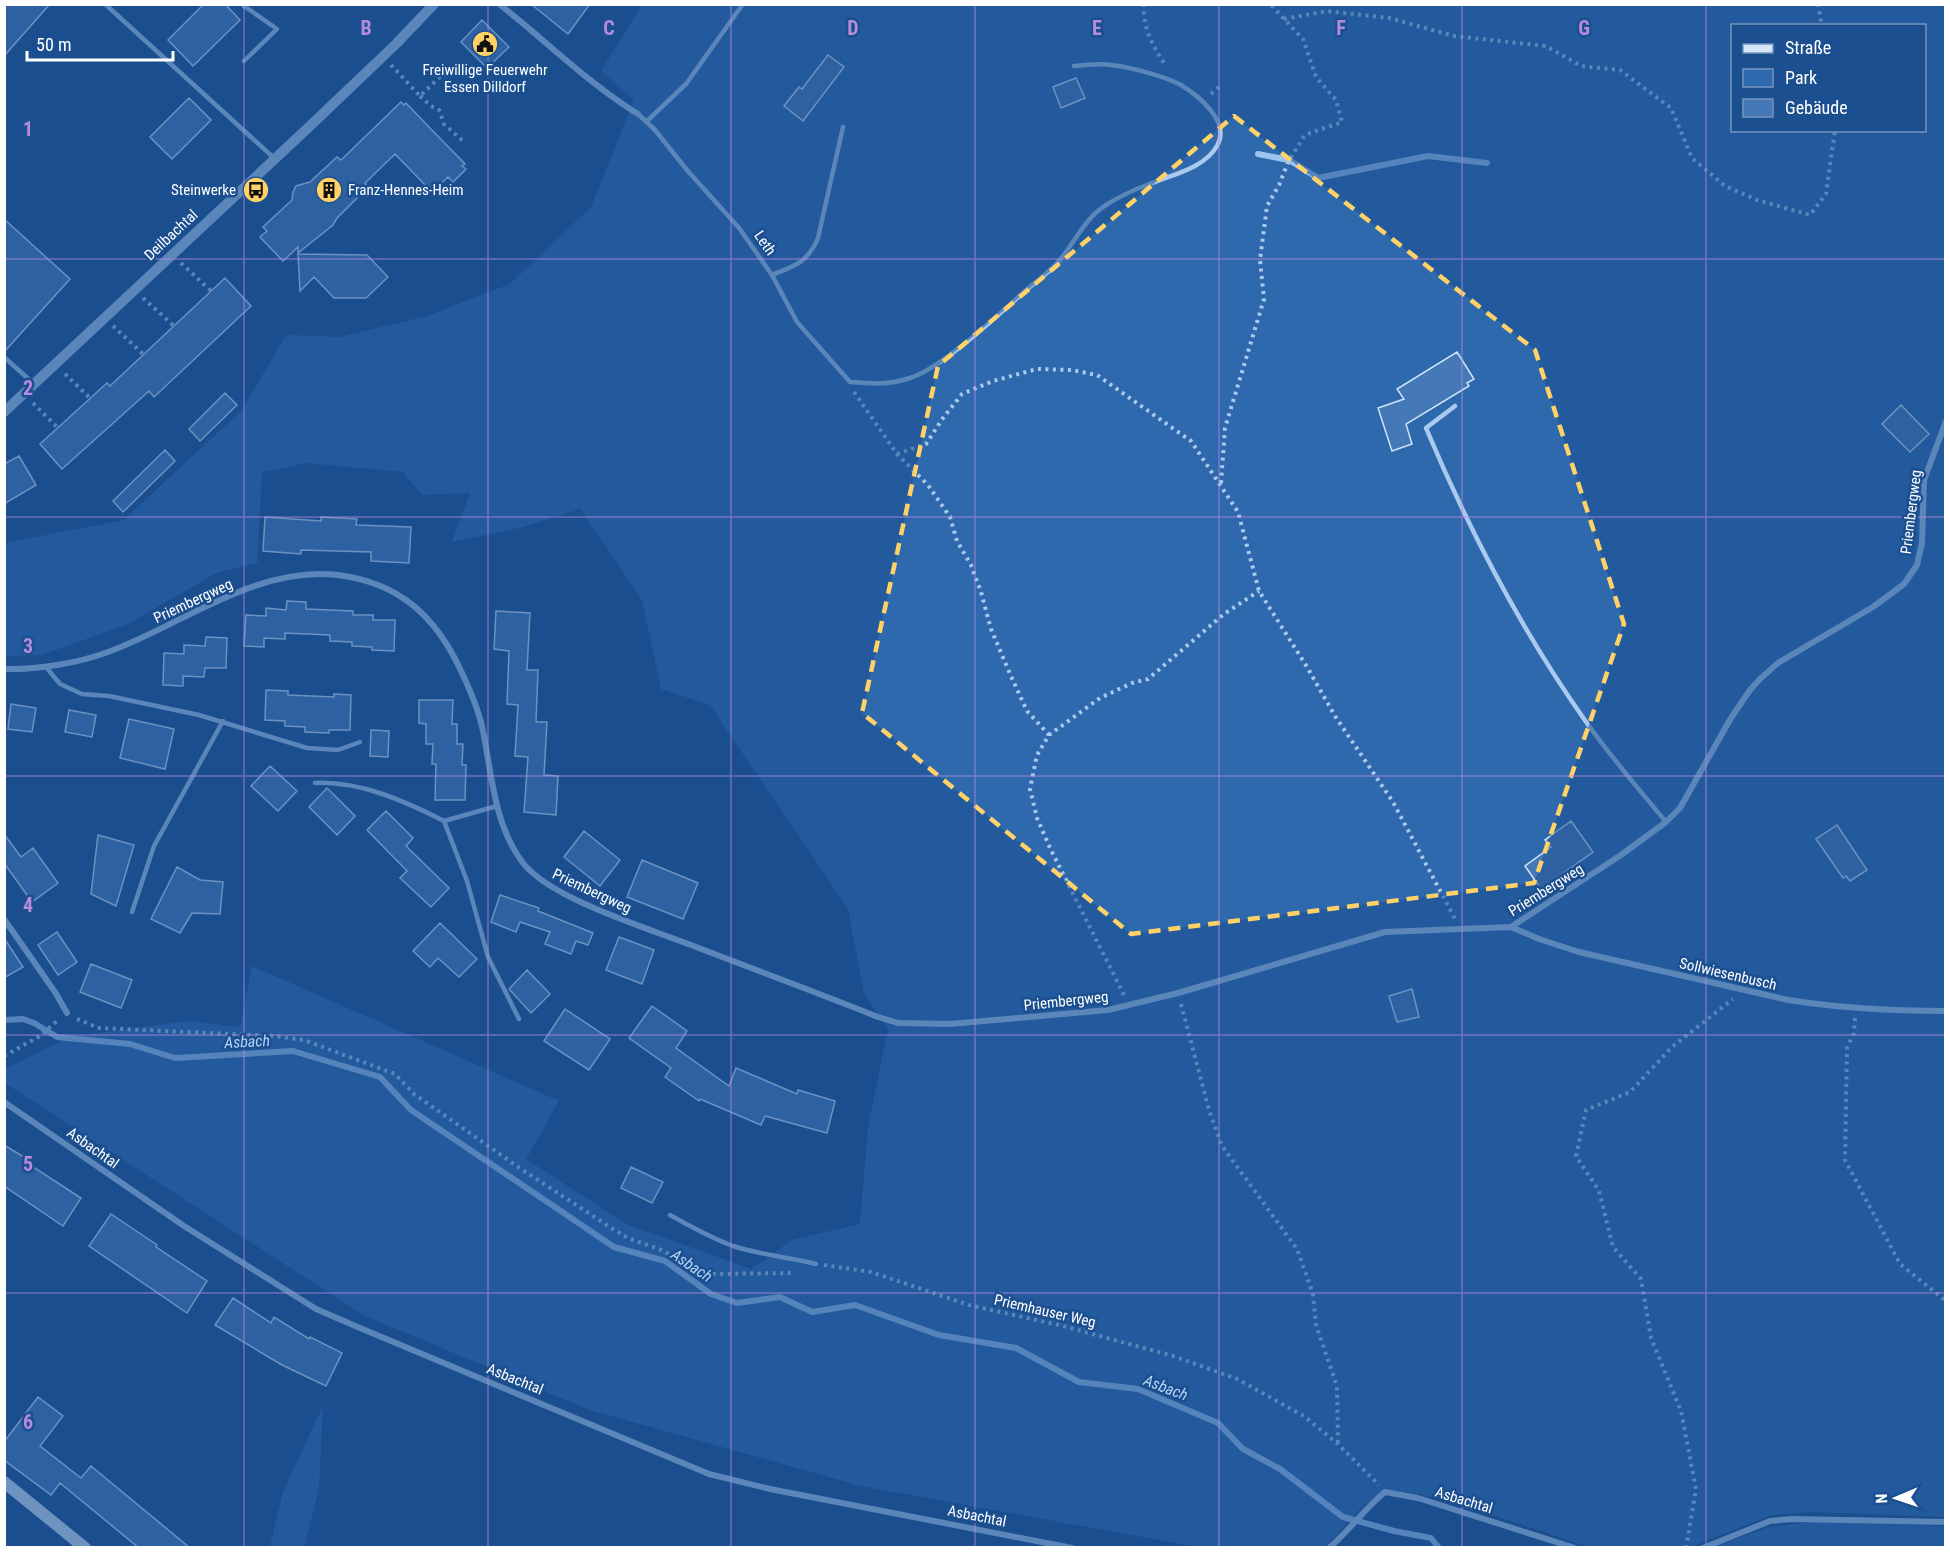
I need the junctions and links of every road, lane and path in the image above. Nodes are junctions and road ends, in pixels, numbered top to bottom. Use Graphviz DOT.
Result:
graph roads {
  1 [pos="105,4"];
  2 [pos="245,4"];
  3 [pos="434,4"];
  4 [pos="500,4"];
  5 [pos="743,4"];
  6 [pos="1144,4"];
  7 [pos="1270,4"];
  8 [pos="1818,4"];
  9 [pos="1284,19"];
  10 [pos="1822,24"];
  11 [pos="383,56"];
  12 [pos="244,61"];
  13 [pos="1074,66"];
  14 [pos="446,71"];
  15 [pos="1179,84"];
  16 [pos="420,96"];
  17 [pos="638,114"];
  18 [pos="647,121"];
  19 [pos="843,127"];
  20 [pos="1835,132"];
  21 [pos="464,142"];
  22 [pos="274,158"];
  23 [pos="172,254"];
  24 [pos="772,275"];
  25 [pos="134,290"];
  26 [pos="211,291"];
  27 [pos="105,318"];
  28 [pos="174,326"];
  29 [pos="143,354"];
  30 [pos="4,357"];
  31 [pos="56,364"];
  32 [pos="850,382"];
  33 [pos="35,385"];
  34 [pos="24,394"];
  35 [pos="90,398"];
  36 [pos="1455,406"];
  37 [pos="4,412"];
  38 [pos="1946,421"];
  39 [pos="58,428"];
  40 [pos="897,454"];
  41 [pos="1221,484"];
  42 [pos="1259,591"];
  43 [pos="45,666"];
  44 [pos="4,669"];
  45 [pos="223,721"];
  46 [pos="1049,735"];
  47 [pos="360,742"];
  48 [pos="315,783"];
  49 [pos="497,806"];
  50 [pos="444,821"];
  51 [pos="1666,822"];
  52 [pos="132,912"];
  53 [pos="4,919"];
  54 [pos="1511,927"];
  55 [pos="1460,930"];
  56 [pos="1743,991"];
  57 [pos="1178,993"];
  58 [pos="1129,1005"];
  59 [pos="1856,1007"];
  60 [pos="1946,1011"];
  61 [pos="67,1013"];
  62 [pos="519,1019"];
  63 [pos="54,1023"];
  64 [pos="4,1056"];
  65 [pos="4,1102"];
  66 [pos="669,1215"];
  67 [pos="816,1264"];
  68 [pos="1946,1301"];
  69 [pos="1338,1444"];
  70 [pos="4,1482"];
  71 [pos="1385,1492"];
  72 [pos="1946,1522"];
  73 [pos="85,1548"];
  74 [pos="1072,1548"];
  75 [pos="1329,1548"];
  76 [pos="1575,1548"];
  77 [pos="1686,1548"];
  78 [pos="1703,1548"];
  1 -- 22 [label="lane"];
  2 -- 12 [label="lane"];
  3 -- 11 [label="street, Deilbachtal"];
  4 -- 17 [label="street, Leth"];
  5 -- 18 [label="lane"];
  6 -- 15 [label="path"];
  7 -- 9 [label="path"];
  8 -- 10 [label="path"];
  9 -- 20 [label="path"];
  9 -- 41 [label="path"];
  11 -- 16 [label="path"];
  11 -- 22 [label="street, Deilbachtal"];
  13 -- 15 [label="lane"];
  14 -- 16 [label="path"];
  15 -- 32 [label="lane"];
  16 -- 21 [label="path"];
  17 -- 18 [label="lane, Leth"];
  18 -- 24 [label="lane, Leth"];
  19 -- 24 [label="lane, Leth"];
  22 -- 23 [label="street, Deilbachtal"];
  23 -- 25 [label="street, Deilbachtal"];
  23 -- 26 [label="path"];
  24 -- 32 [label="lane"];
  25 -- 27 [label="street, Deilbachtal"];
  25 -- 28 [label="path"];
  27 -- 29 [label="path"];
  27 -- 31 [label="street, Deilbachtal"];
  30 -- 33 [label="lane"];
  31 -- 33 [label="street, Deilbachtal"];
  31 -- 35 [label="path"];
  32 -- 40 [label="path"];
  33 -- 34 [label="street, Deilbachtal"];
  34 -- 37 [label="street, Deilbachtal"];
  34 -- 39 [label="path"];
  36 -- 51 [label="lane"];
  38 -- 51 [label="street, Priembergweg"];
  40 -- 41 [label="path"];
  40 -- 46 [label="path"];
  41 -- 42 [label="path"];
  42 -- 46 [label="path"];
  42 -- 55 [label="path"];
  43 -- 44 [label="street, Priembergweg"];
  43 -- 45 [label="lane"];
  43 -- 49 [label="street, Priembergweg"];
  45 -- 47 [label="lane"];
  45 -- 52 [label="lane"];
  46 -- 58 [label="path"];
  48 -- 50 [label="lane"];
  49 -- 50 [label="lane"];
  49 -- 58 [label="street, Priembergweg"];
  50 -- 62 [label="lane"];
  51 -- 54 [label="street, Priembergweg"];
  53 -- 61 [label="street"];
  54 -- 55 [label="street, Priembergweg"];
  54 -- 56 [label="street, Sollwiesenbusch"];
  55 -- 57 [label="street, Priembergweg"];
  56 -- 59 [label="street, Sollwiesenbusch"];
  56 -- 77 [label="path"];
  57 -- 58 [label="street, Priembergweg"];
  57 -- 69 [label="path"];
  59 -- 60 [label="street, Sollwiesenbusch"];
  59 -- 68 [label="path"];
  61 -- 67 [label="path"];
  63 -- 64 [label="path"];
  65 -- 74 [label="street, Asbachtal"];
  66 -- 67 [label="lane"];
  67 -- 69 [label="path, Priemhauser Weg"];
  69 -- 71 [label="path, Priemhauser Weg"];
  70 -- 73 [label="main road"];
  71 -- 75 [label="street"];
  71 -- 76 [label="street, Asbachtal"];
  72 -- 78 [label="street"];
}
